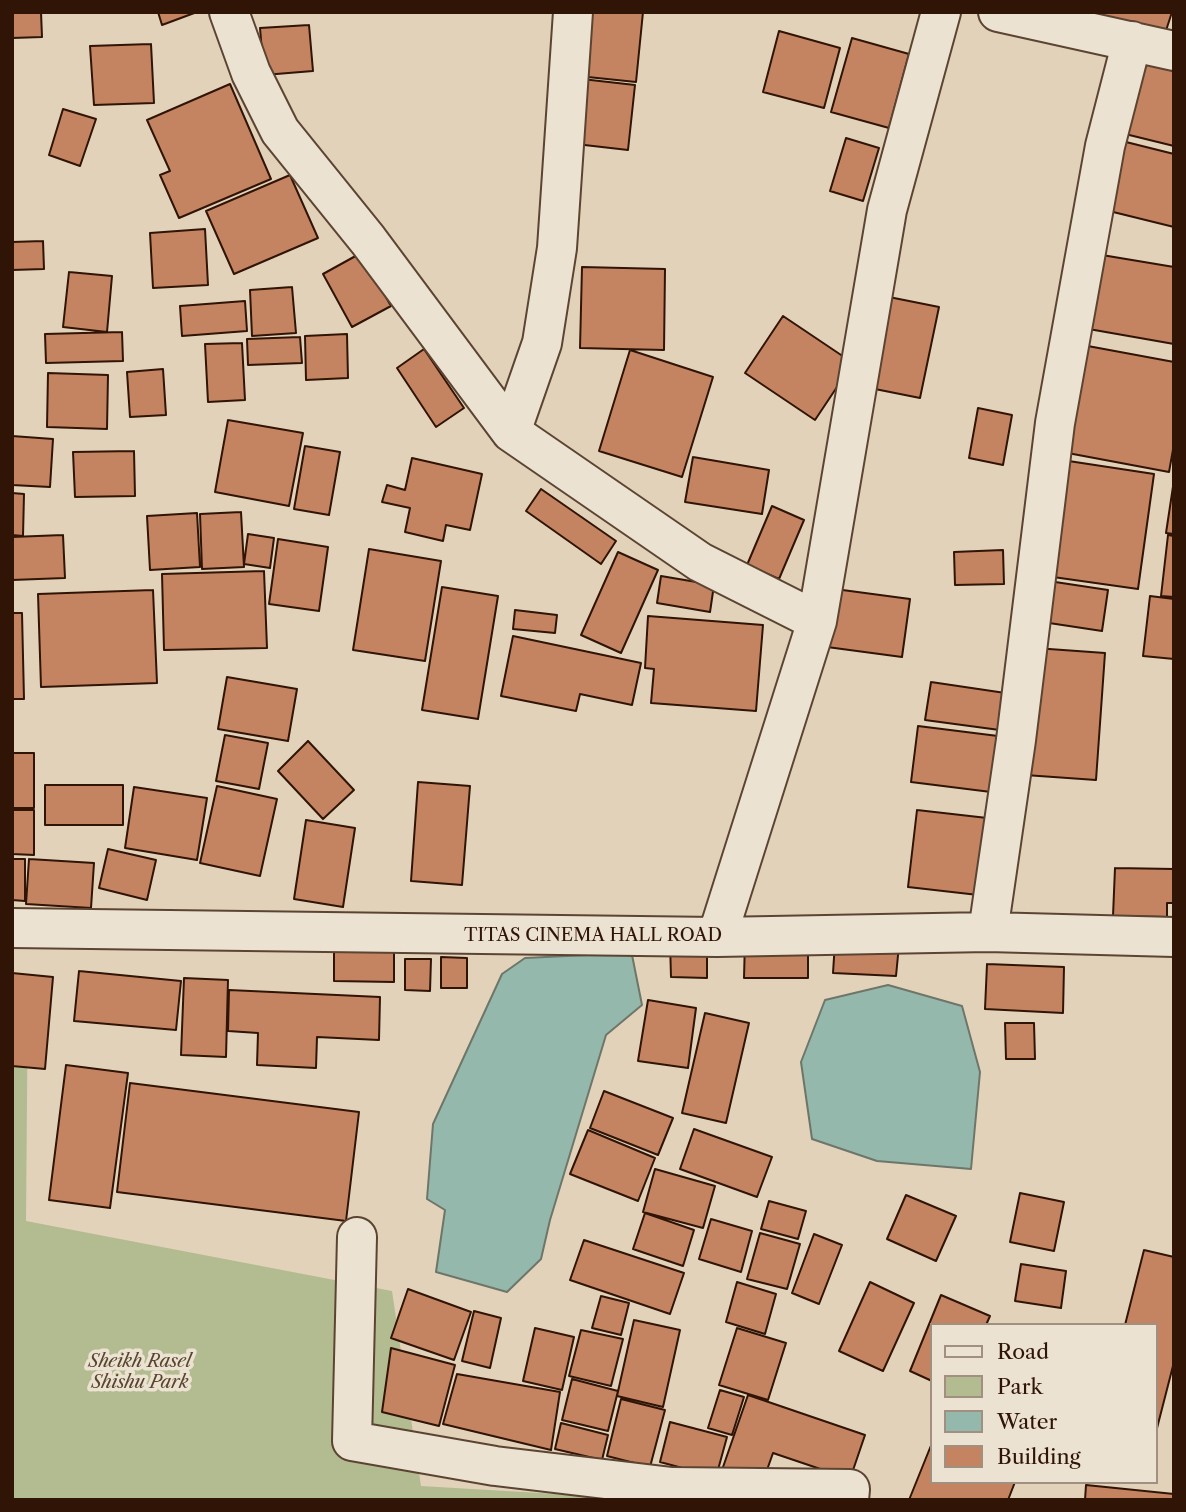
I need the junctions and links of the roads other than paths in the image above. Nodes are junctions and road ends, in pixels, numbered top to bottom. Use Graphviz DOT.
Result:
graph roads {
  1 [pos="229,12"];
  2 [pos="573,12"];
  3 [pos="941,12"];
  4 [pos="998,12"];
  5 [pos="1132,41"];
  6 [pos="1174,51"];
  7 [pos="511,432"];
  8 [pos="817,621"];
  9 [pos="12,928"];
  10 [pos="988,932"];
  11 [pos="717,937"];
  12 [pos="1174,937"];
  13 [pos="357,1237"];
  14 [pos="849,1500"];
  1 -- 7 [label="street"];
  2 -- 7 [label="street"];
  3 -- 8 [label="street"];
  4 -- 5 [label="street"];
  5 -- 6 [label="street"];
  5 -- 10 [label="street"];
  7 -- 8 [label="street"];
  8 -- 11 [label="street"];
  9 -- 11 [label="street, TITAS CINEMA HALL ROAD"];
  10 -- 11 [label="street, TITAS CINEMA HALL ROAD"];
  10 -- 12 [label="street, TITAS CINEMA HALL ROAD"];
  13 -- 14 [label="street"];
}
